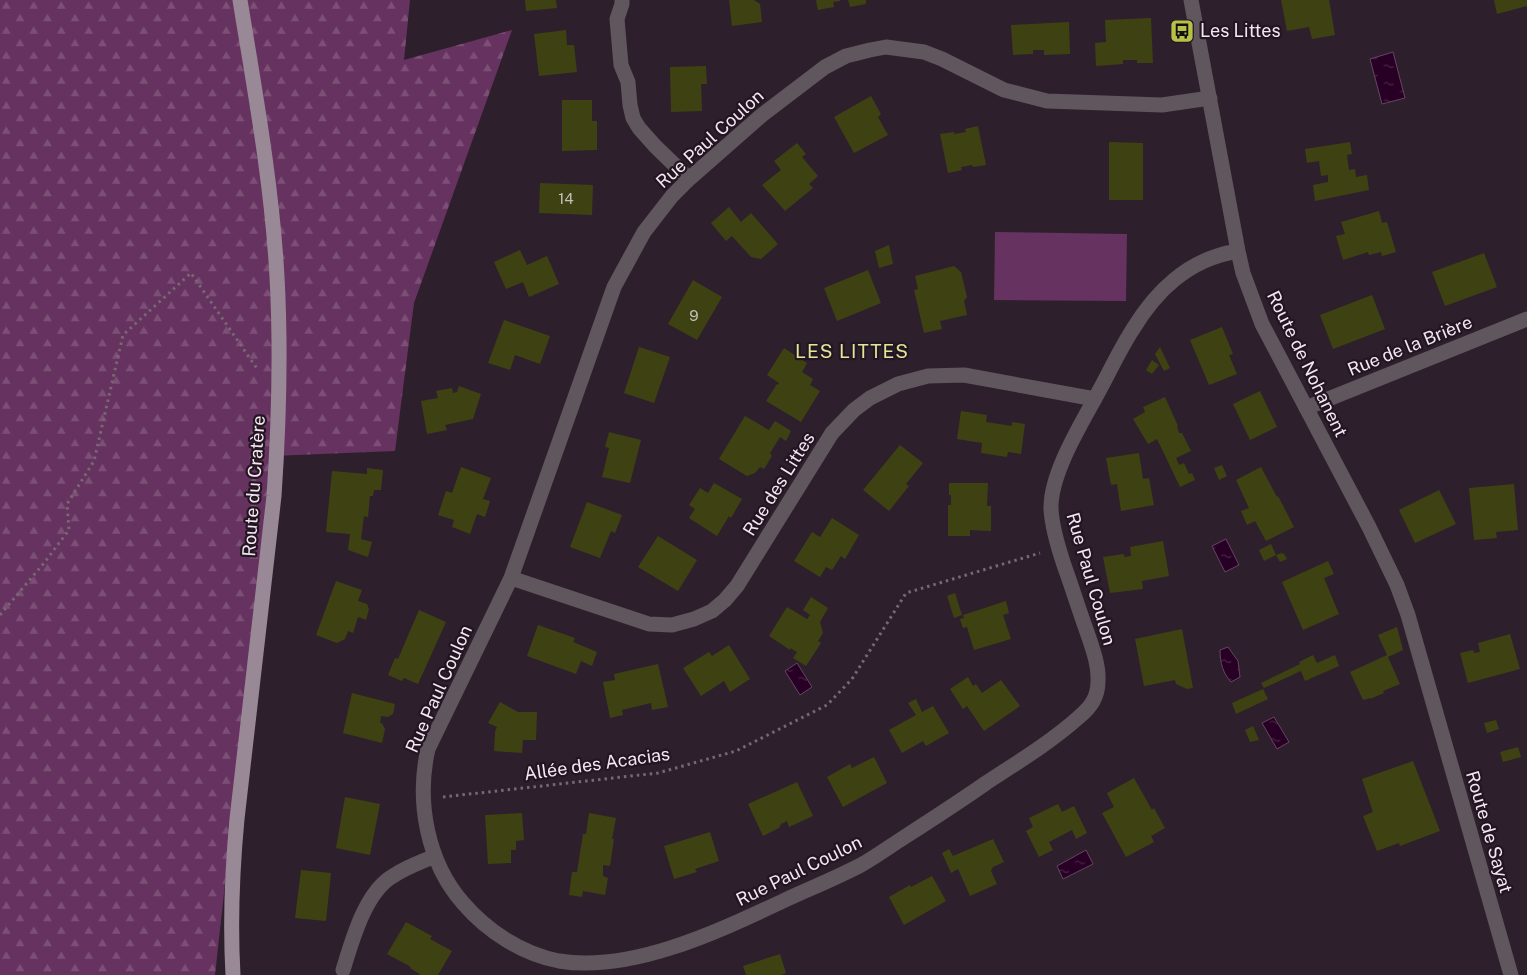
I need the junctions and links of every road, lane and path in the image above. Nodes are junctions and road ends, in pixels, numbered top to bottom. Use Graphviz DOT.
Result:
graph roads {
  1 [pos="240,0"];
  2 [pos="622,0"];
  3 [pos="1191,0"];
  4 [pos="1210,98"];
  5 [pos="690,179"];
  6 [pos="1238,251"];
  7 [pos="1527,319"];
  8 [pos="1095,399"];
  9 [pos="279,400"];
  10 [pos="1306,408"];
  11 [pos="1059,548"];
  12 [pos="511,578"];
  13 [pos="0,614"];
  14 [pos="1432,699"];
  15 [pos="422,800"];
  16 [pos="435,856"];
  17 [pos="343,970"];
  18 [pos="233,975"];
  19 [pos="1511,975"];
  1 -- 9 [label="main road, Route du Cratère"];
  2 -- 5 [label="street"];
  3 -- 4 [label="street, Route de Nohanent"];
  4 -- 5 [label="street, Rue Paul Coulon"];
  4 -- 6 [label="street, Route de Nohanent"];
  5 -- 12 [label="street, Rue Paul Coulon"];
  6 -- 8 [label="street, Rue Paul Coulon"];
  6 -- 10 [label="street, Route de Nohanent"];
  7 -- 10 [label="street, Rue de la Brière"];
  8 -- 11 [label="street, Rue Paul Coulon"];
  8 -- 12 [label="street, Rue des Littes"];
  9 -- 13 [label="path"];
  9 -- 18 [label="main road, Route du Cratère"];
  10 -- 14 [label="street, Route de Nohanent"];
  11 -- 15 [label="path, Allée des Acacias"];
  11 -- 16 [label="street, Rue Paul Coulon"];
  12 -- 15 [label="street, Rue Paul Coulon"];
  14 -- 19 [label="street, Route de Sayat"];
  15 -- 16 [label="street, Rue Paul Coulon"];
  16 -- 17 [label="street"];
}
